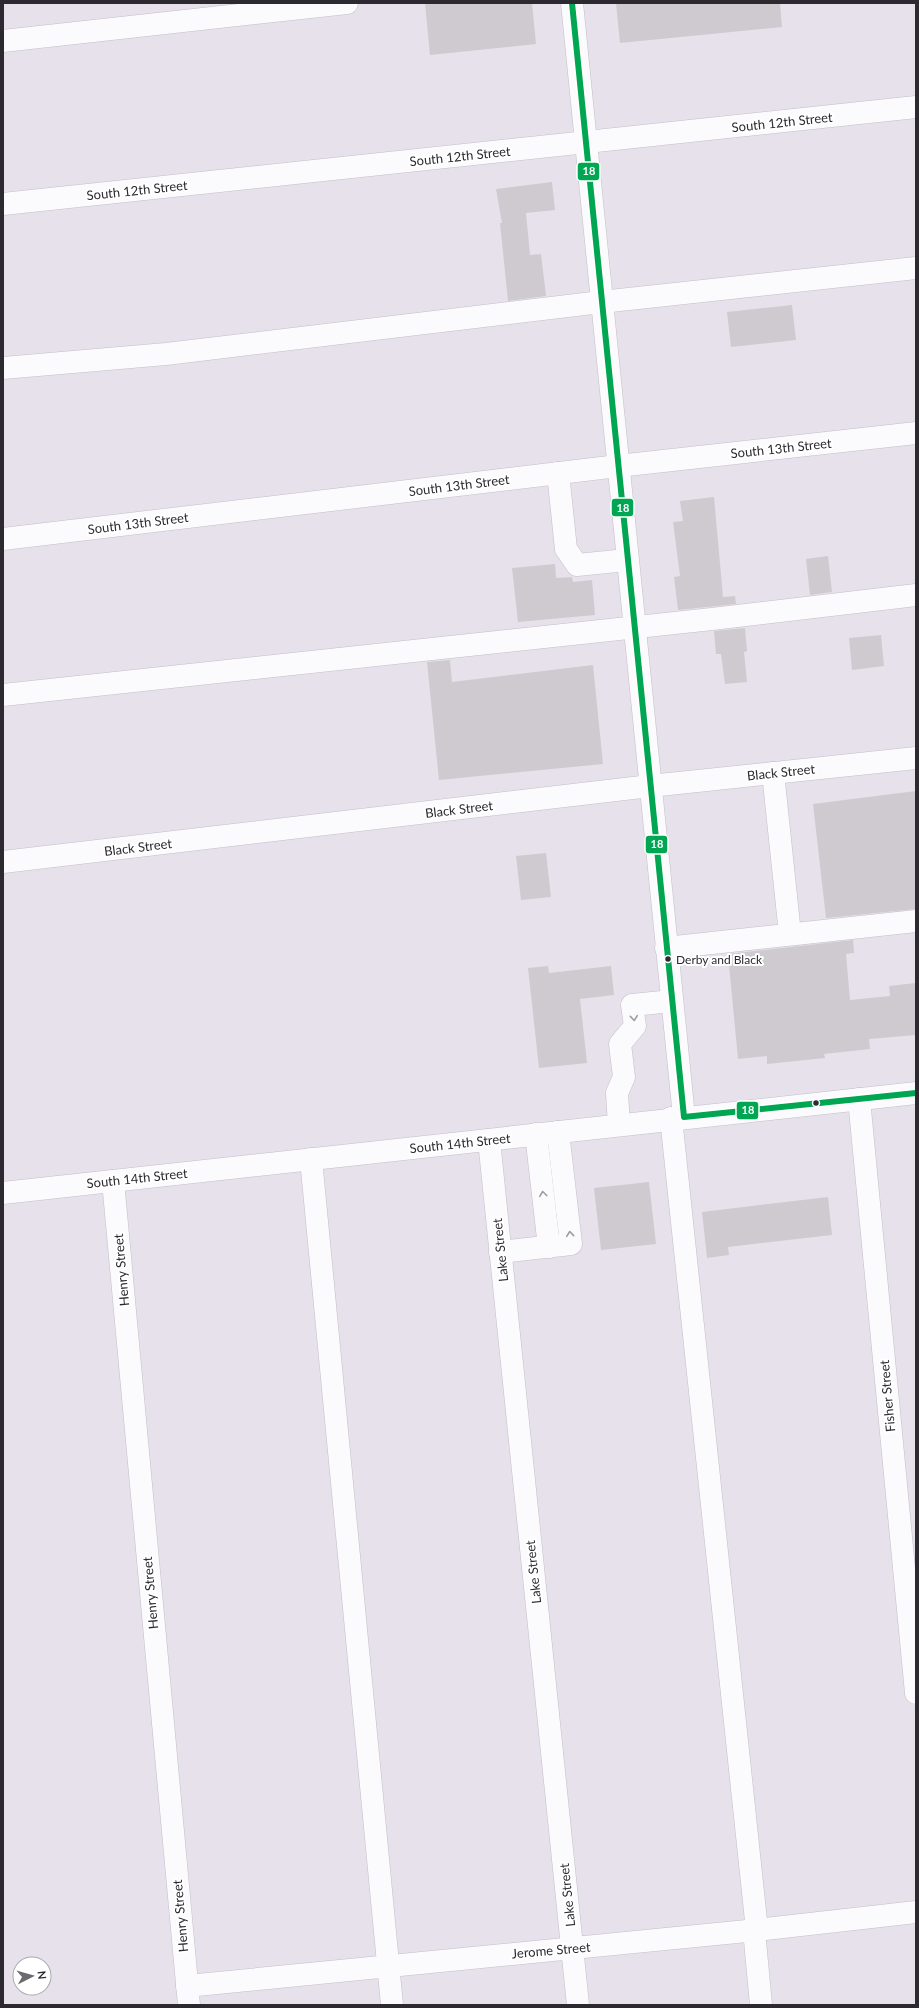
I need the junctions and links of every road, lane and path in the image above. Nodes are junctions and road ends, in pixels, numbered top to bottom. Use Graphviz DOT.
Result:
graph roads {
  1 [pos="347,3"];
  2 [pos="572,3"];
  3 [pos="3,41"];
  4 [pos="916,107"];
  5 [pos="585,143"];
  6 [pos="3,204"];
  7 [pos="916,268"];
  8 [pos="601,302"];
  9 [pos="3,368"];
  10 [pos="916,433"];
  11 [pos="618,466"];
  12 [pos="558,473"];
  13 [pos="3,539"];
  14 [pos="627,560"];
  15 [pos="916,595"];
  16 [pos="634,626"];
  17 [pos="3,695"];
  18 [pos="916,758"];
  19 [pos="773,773"];
  20 [pos="650,786"];
  21 [pos="3,862"];
  22 [pos="916,921"];
  23 [pos="790,934"];
  24 [pos="666,948"];
  25 [pos="672,1001"];
  26 [pos="916,1093"];
  27 [pos="859,1099"];
  28 [pos="677,1118"];
  29 [pos="620,1125"];
  30 [pos="558,1132"];
  31 [pos="536,1134"];
  32 [pos="488,1140"];
  33 [pos="311,1159"];
  34 [pos="112,1181"];
  35 [pos="3,1192"];
  36 [pos="549,1247"];
  37 [pos="500,1252"];
  38 [pos="916,1693"];
  39 [pos="916,1912"];
  40 [pos="755,1930"];
  41 [pos="572,1948"];
  42 [pos="388,1966"];
  43 [pos="188,1996"];
  44 [pos="392,2005"];
  45 [pos="578,2005"];
  46 [pos="761,2005"];
  1 -- 3 [label="street"];
  2 -- 5 [label="street"];
  4 -- 5 [label="street, South 12th Street"];
  5 -- 6 [label="street, South 12th Street"];
  5 -- 8 [label="street"];
  7 -- 8 [label="street"];
  8 -- 9 [label="street"];
  8 -- 11 [label="street"];
  10 -- 11 [label="street, South 13th Street"];
  11 -- 12 [label="street, South 13th Street"];
  11 -- 14 [label="street"];
  12 -- 13 [label="street, South 13th Street"];
  12 -- 14 [label="street"];
  14 -- 16 [label="street"];
  15 -- 16 [label="street"];
  16 -- 17 [label="street"];
  16 -- 20 [label="street"];
  18 -- 19 [label="street, Black Street"];
  19 -- 20 [label="street, Black Street"];
  19 -- 23 [label="street"];
  20 -- 21 [label="street, Black Street"];
  20 -- 24 [label="street"];
  22 -- 23 [label="street"];
  23 -- 24 [label="street"];
  24 -- 25 [label="street"];
  25 -- 28 [label="street"];
  25 -- 29 [label="street, one-way"];
  26 -- 27 [label="street, South 14th Street"];
  27 -- 28 [label="street, South 14th Street"];
  27 -- 38 [label="street, Fisher Street"];
  28 -- 29 [label="street, South 14th Street"];
  28 -- 40 [label="street"];
  29 -- 30 [label="street, South 14th Street"];
  30 -- 31 [label="street, South 14th Street"];
  36 -- 30 [label="street, one-way"];
  31 -- 32 [label="street, South 14th Street"];
  36 -- 31 [label="street, one-way"];
  32 -- 33 [label="street, South 14th Street"];
  32 -- 37 [label="street, Lake Street"];
  33 -- 34 [label="street, South 14th Street"];
  33 -- 42 [label="street"];
  34 -- 35 [label="street, South 14th Street"];
  34 -- 43 [label="street, Henry Street"];
  36 -- 37 [label="street"];
  37 -- 41 [label="street, Lake Street"];
  39 -- 40 [label="street, Jerome Street"];
  40 -- 41 [label="street, Jerome Street"];
  40 -- 46 [label="street"];
  41 -- 42 [label="street, Jerome Street"];
  41 -- 45 [label="street, Lake Street"];
  42 -- 43 [label="street, Jerome Street"];
  42 -- 44 [label="street"];
}
